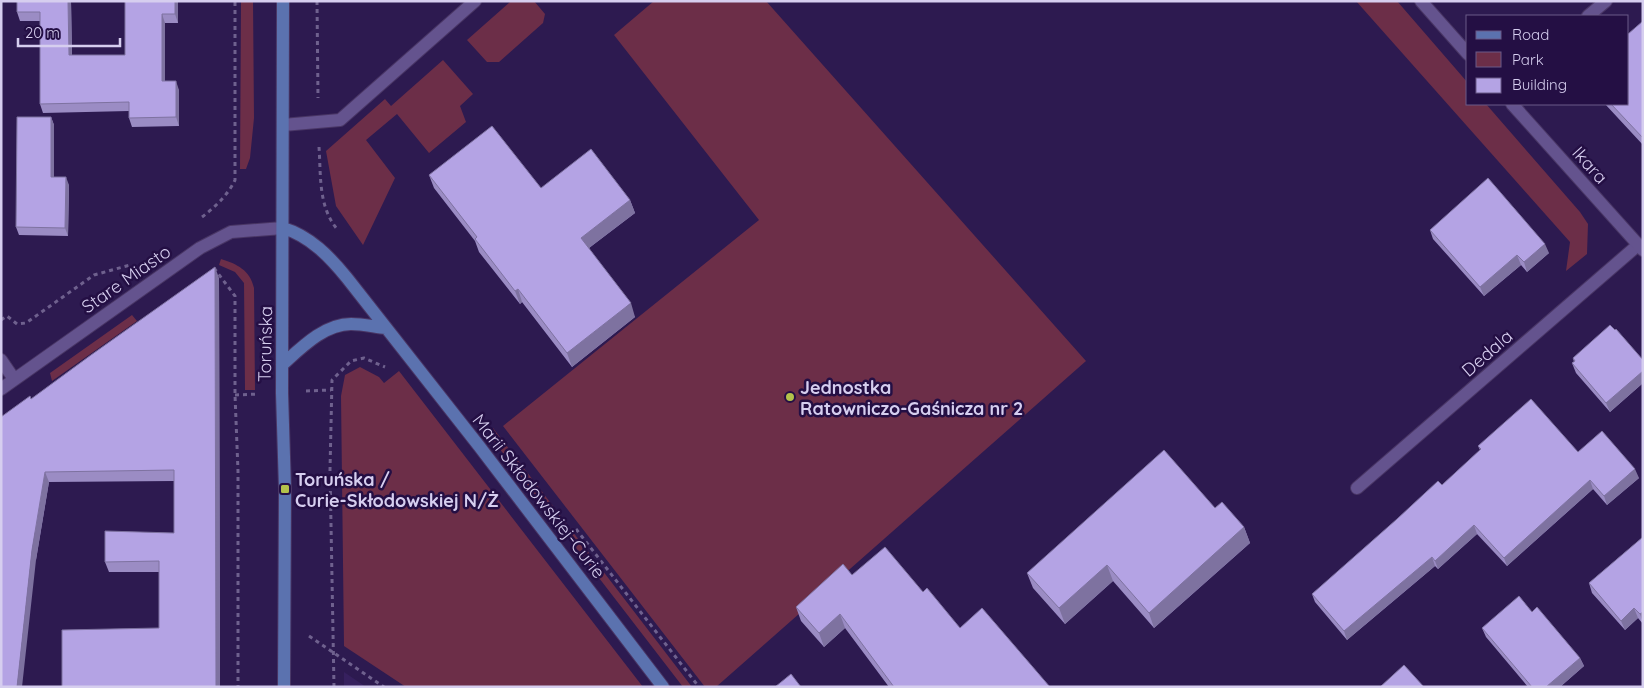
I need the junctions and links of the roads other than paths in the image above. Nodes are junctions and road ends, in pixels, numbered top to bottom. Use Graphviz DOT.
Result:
graph roads {
  1 [pos="283,1"];
  2 [pos="475,1"];
  3 [pos="1421,1"];
  4 [pos="1606,1"];
  5 [pos="1589,15"];
  6 [pos="1466,52"];
  7 [pos="1513,105"];
  8 [pos="283,125"];
  9 [pos="283,228"];
  10 [pos="1641,247"];
  11 [pos="386,328"];
  12 [pos="1,360"];
  13 [pos="282,365"];
  14 [pos="14,379"];
  15 [pos="1,389"];
  16 [pos="1358,488"];
  17 [pos="284,687"];
  18 [pos="663,687"];
  1 -- 8 [label="street, Toruńska"];
  2 -- 8 [label="street"];
  3 -- 6 [label="street"];
  4 -- 5 [label="street"];
  7 -- 10 [label="street, Ikara"];
  8 -- 9 [label="street, Toruńska"];
  9 -- 11 [label="street, Marii Skłodowskiej-Curie"];
  9 -- 13 [label="street, Toruńska"];
  9 -- 14 [label="street, Stare Miasto"];
  10 -- 16 [label="street, Dedala"];
  11 -- 13 [label="street"];
  11 -- 18 [label="street, Marii Skłodowskiej-Curie"];
  12 -- 14 [label="street"];
  13 -- 17 [label="street, Toruńska"];
  14 -- 15 [label="street, Stare Miasto"];
}
